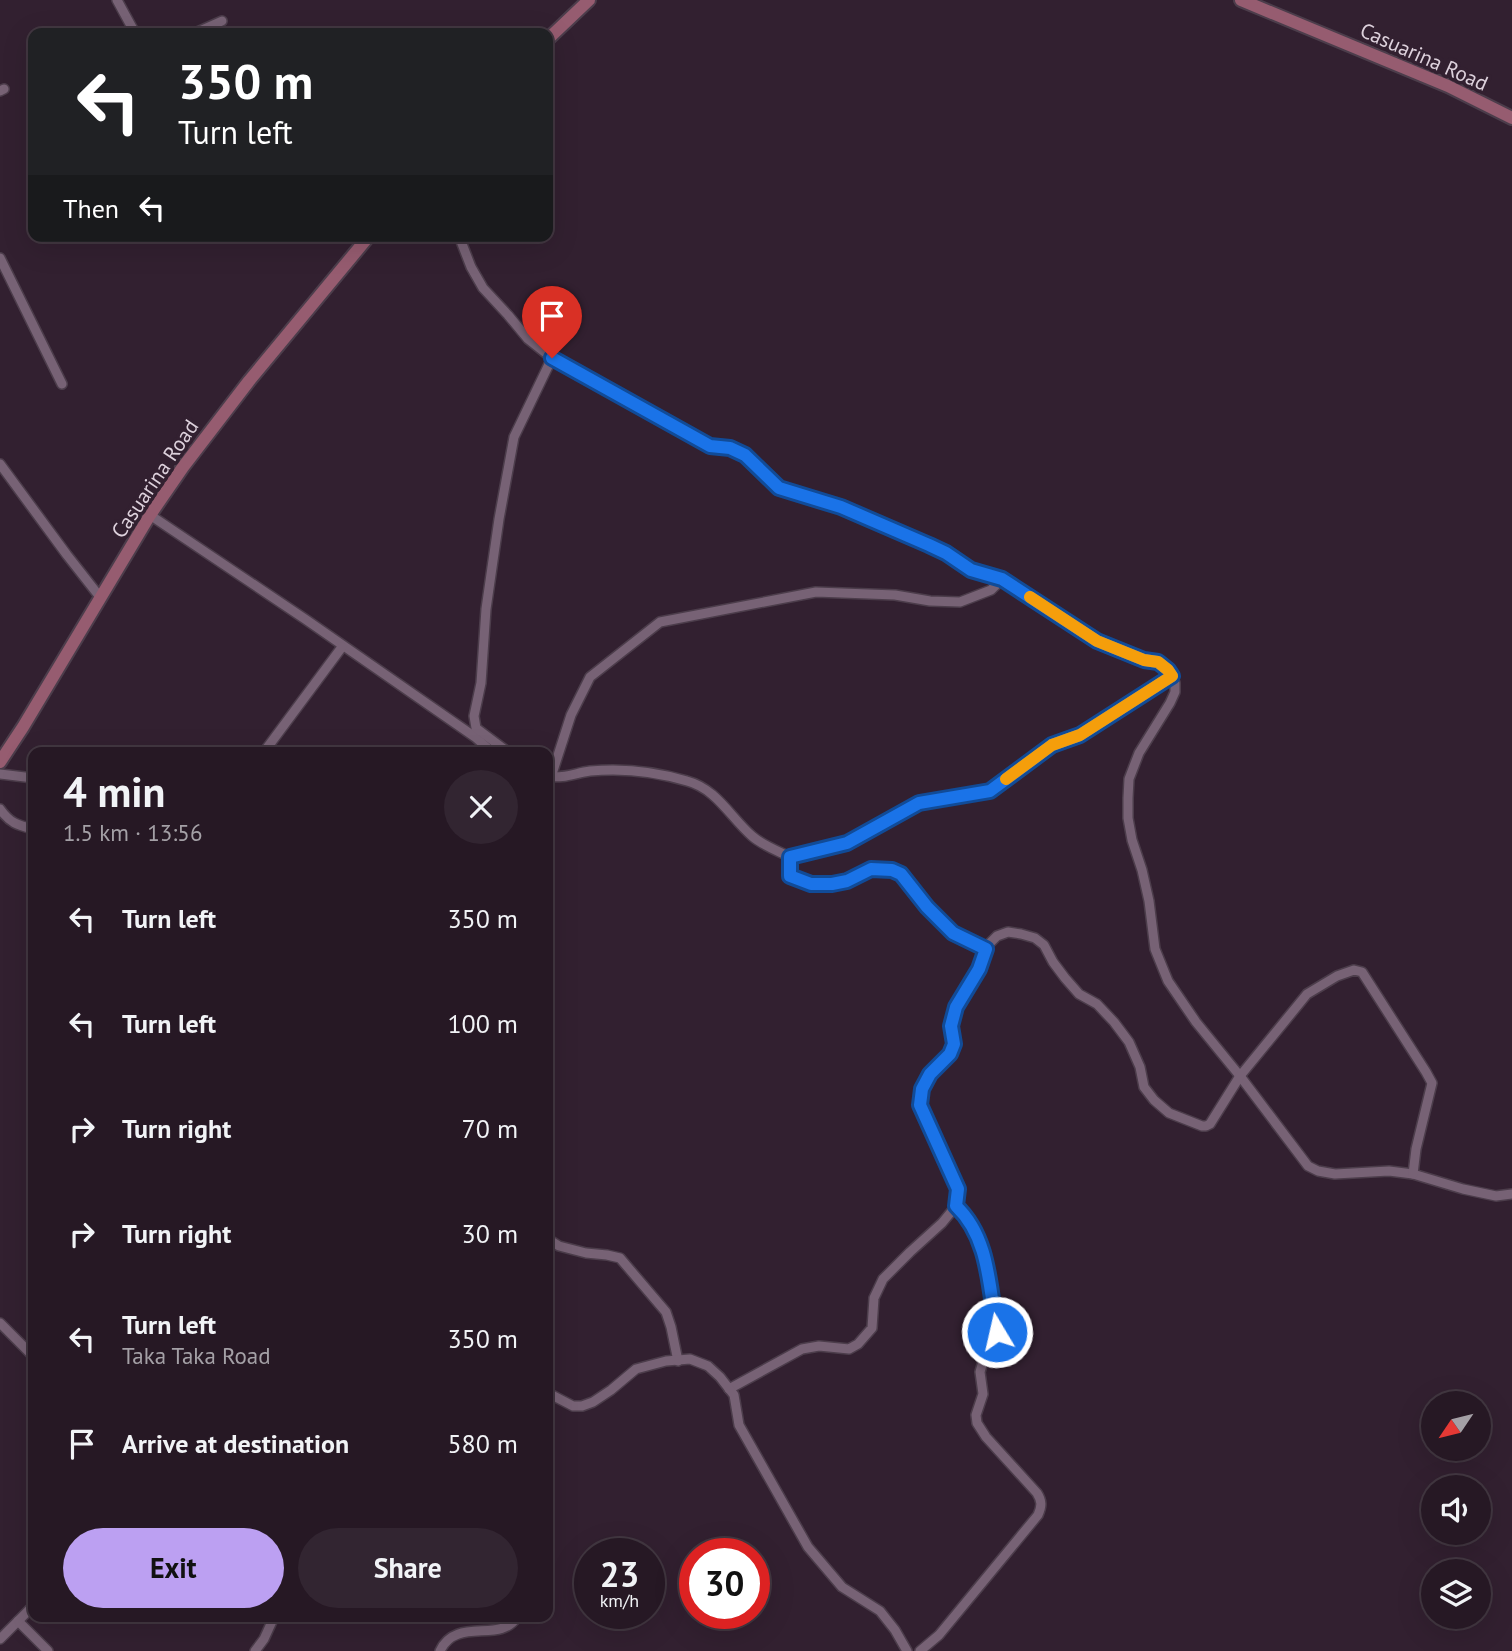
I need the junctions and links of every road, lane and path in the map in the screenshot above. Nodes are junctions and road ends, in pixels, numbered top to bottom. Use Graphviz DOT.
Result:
graph roads {
  1 [pos="117,0"];
  2 [pos="589,0"];
  3 [pos="1241,0"];
  4 [pos="222,21"];
  5 [pos="132,28"];
  6 [pos="206,28"];
  7 [pos="553,34"];
  8 [pos="1512,118"];
  9 [pos="364,242"];
  10 [pos="461,242"];
  11 [pos="0,258"];
  12 [pos="9,275"];
  13 [pos="0,281"];
  14 [pos="552,358"];
  15 [pos="62,384"];
  16 [pos="0,464"];
  17 [pos="150,515"];
  18 [pos="1002,579"];
  19 [pos="100,597"];
  20 [pos="342,647"];
  21 [pos="1172,676"];
  22 [pos="476,729"];
  23 [pos="484,744"];
  24 [pos="268,747"];
  25 [pos="487,747"];
  26 [pos="501,747"];
  27 [pos="0,762"];
  28 [pos="553,765"];
  29 [pos="0,774"];
  30 [pos="553,776"];
  31 [pos="28,777"];
  32 [pos="0,809"];
  33 [pos="28,828"];
  34 [pos="790,857"];
  35 [pos="986,949"];
  36 [pos="1240,1076"];
  37 [pos="1413,1174"];
  38 [pos="1512,1194"];
  39 [pos="956,1206"];
  40 [pos="553,1242"];
  41 [pos="0,1323"];
  42 [pos="28,1351"];
  43 [pos="678,1361"];
  44 [pos="729,1389"];
  45 [pos="553,1396"];
  46 [pos="28,1611"];
  47 [pos="18,1621"];
  48 [pos="272,1622"];
  49 [pos="513,1622"];
  50 [pos="0,1639"];
  51 [pos="48,1651"];
  52 [pos="255,1651"];
  53 [pos="440,1651"];
  54 [pos="907,1651"];
  55 [pos="920,1651"];
  1 -- 5 [label="street"];
  2 -- 7 [label="street"];
  3 -- 8 [label="street, Casuarina Road"];
  4 -- 6 [label="street"];
  9 -- 17 [label="street, Casuarina Road"];
  10 -- 14 [label="street"];
  11 -- 12 [label="street"];
  12 -- 13 [label="street"];
  12 -- 15 [label="street"];
  14 -- 18 [label="street"];
  14 -- 22 [label="street"];
  16 -- 19 [label="street"];
  17 -- 19 [label="street, Casuarina Road"];
  17 -- 20 [label="street"];
  18 -- 21 [label="street"];
  18 -- 28 [label="street"];
  19 -- 27 [label="street, Casuarina Road"];
  20 -- 23 [label="street"];
  20 -- 24 [label="street"];
  21 -- 34 [label="street"];
  21 -- 36 [label="street"];
  22 -- 23 [label="street"];
  22 -- 26 [label="street"];
  23 -- 25 [label="street"];
  29 -- 31 [label="street"];
  30 -- 34 [label="street"];
  32 -- 33 [label="street"];
  34 -- 35 [label="street"];
  35 -- 36 [label="street"];
  35 -- 39 [label="street"];
  36 -- 37 [label="street"];
  36 -- 37 [label="street"];
  37 -- 38 [label="street"];
  39 -- 44 [label="street"];
  39 -- 55 [label="street"];
  40 -- 43 [label="street"];
  41 -- 42 [label="street"];
  43 -- 44 [label="street"];
  43 -- 45 [label="street"];
  44 -- 54 [label="street"];
  46 -- 47 [label="street"];
  47 -- 50 [label="street"];
  47 -- 51 [label="street"];
  48 -- 52 [label="street"];
  49 -- 53 [label="street"];
}
